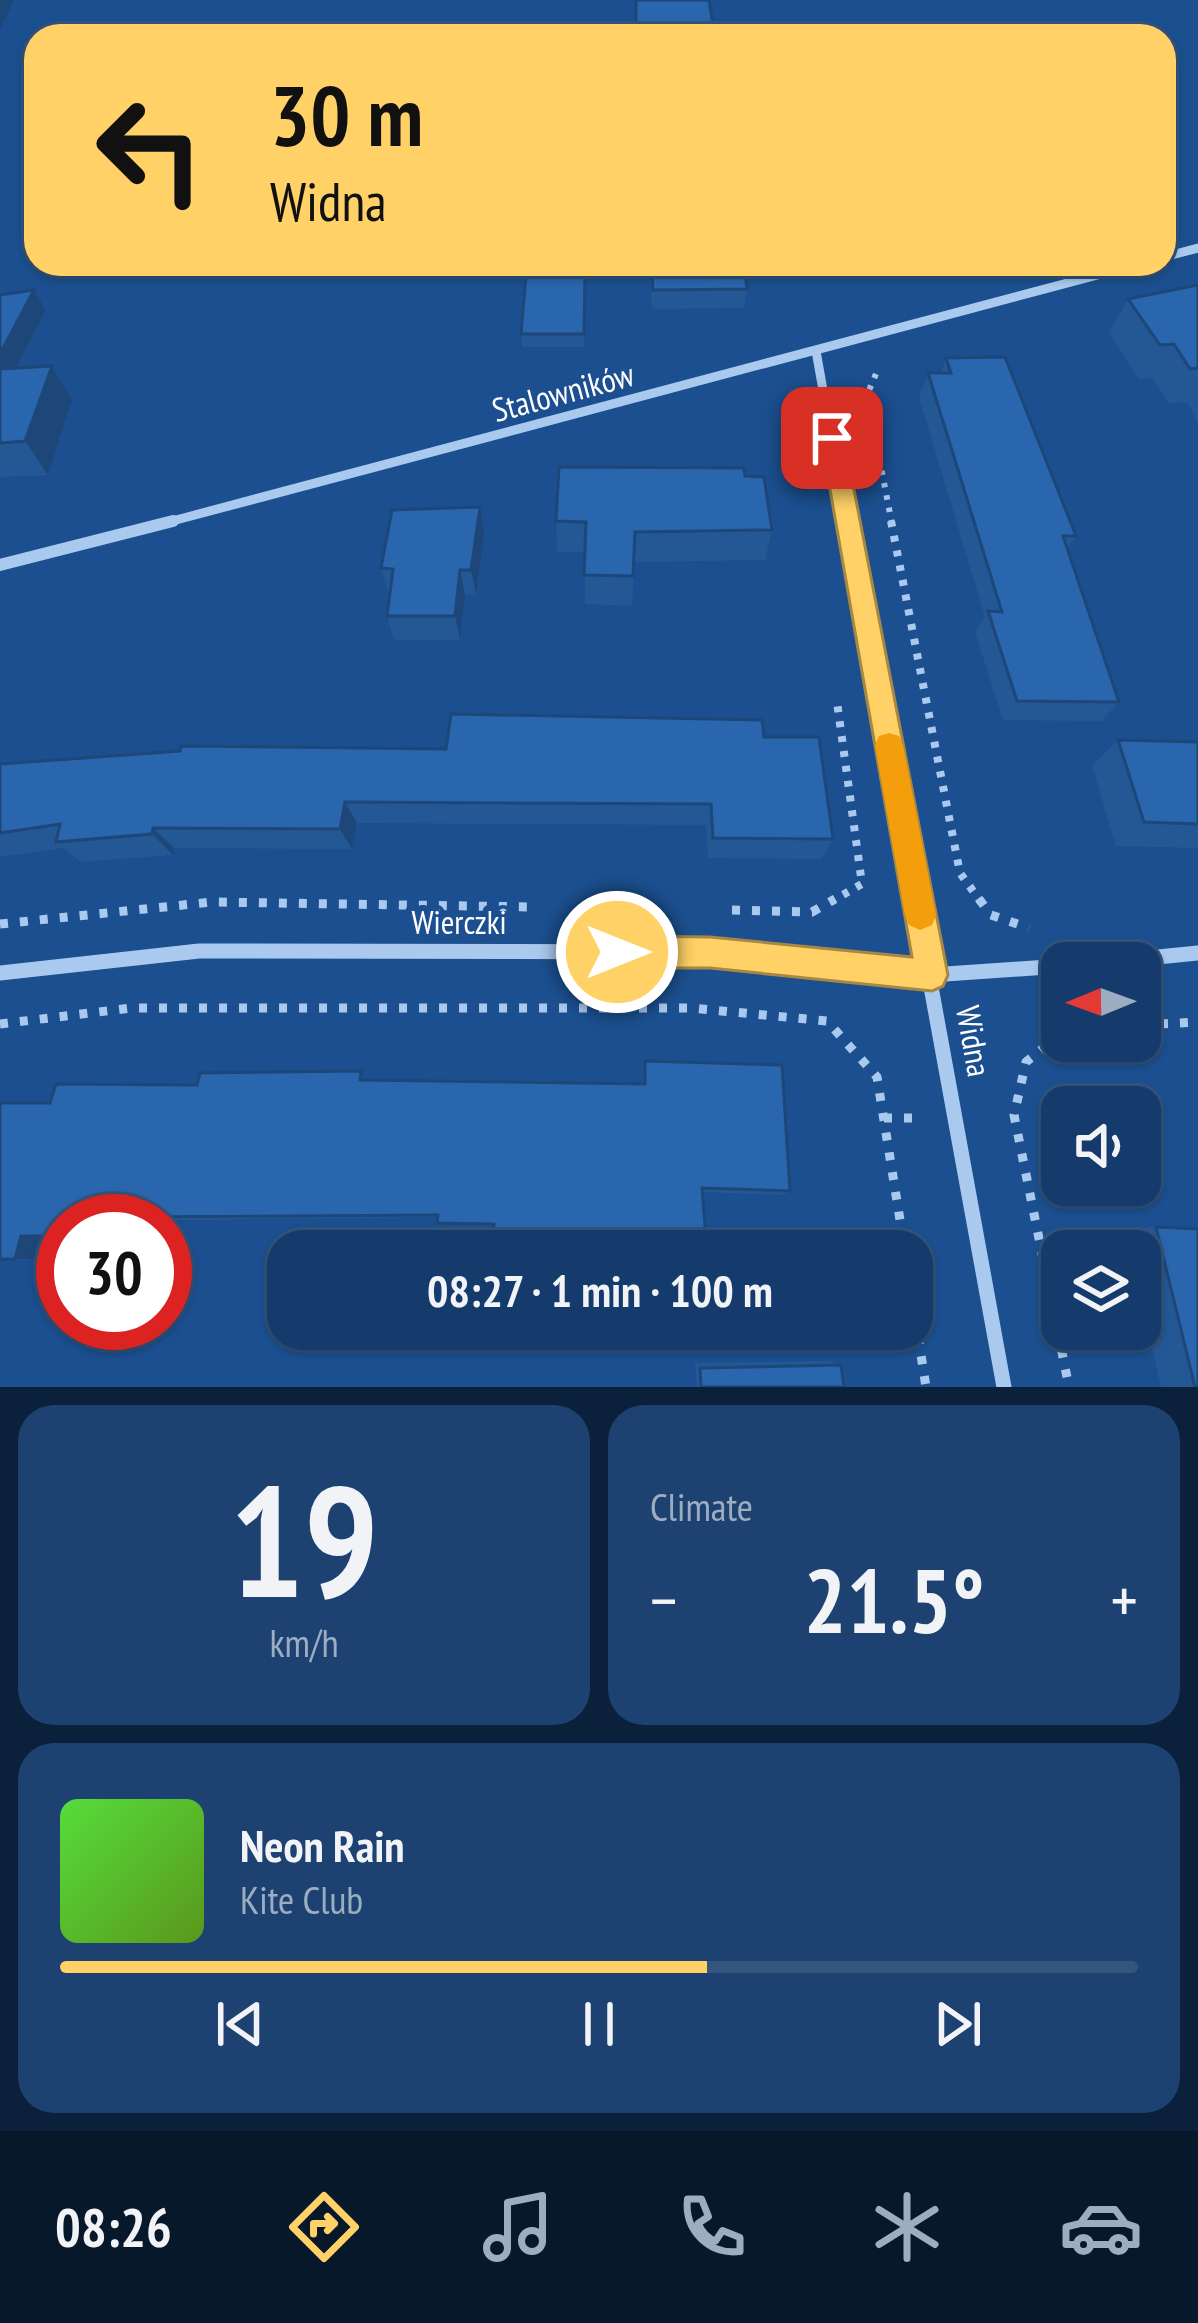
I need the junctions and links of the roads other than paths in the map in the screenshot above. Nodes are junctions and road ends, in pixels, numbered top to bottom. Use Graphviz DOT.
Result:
graph roads {
  1 [pos="1094,276"];
  2 [pos="816,351"];
  3 [pos="0,565"];
  4 [pos="1198,953"];
  5 [pos="1161,957"];
  6 [pos="1041,967"];
  7 [pos="0,973"];
  8 [pos="932,975"];
  9 [pos="1004,1387"];
  1 -- 2 [label="street, Stalowników"];
  2 -- 3 [label="street, Stalowników"];
  2 -- 8 [label="street, Widna"];
  4 -- 5 [label="street"];
  6 -- 8 [label="street, Wierczki"];
  7 -- 8 [label="street, Wierczki"];
  8 -- 9 [label="street, Widna"];
}
